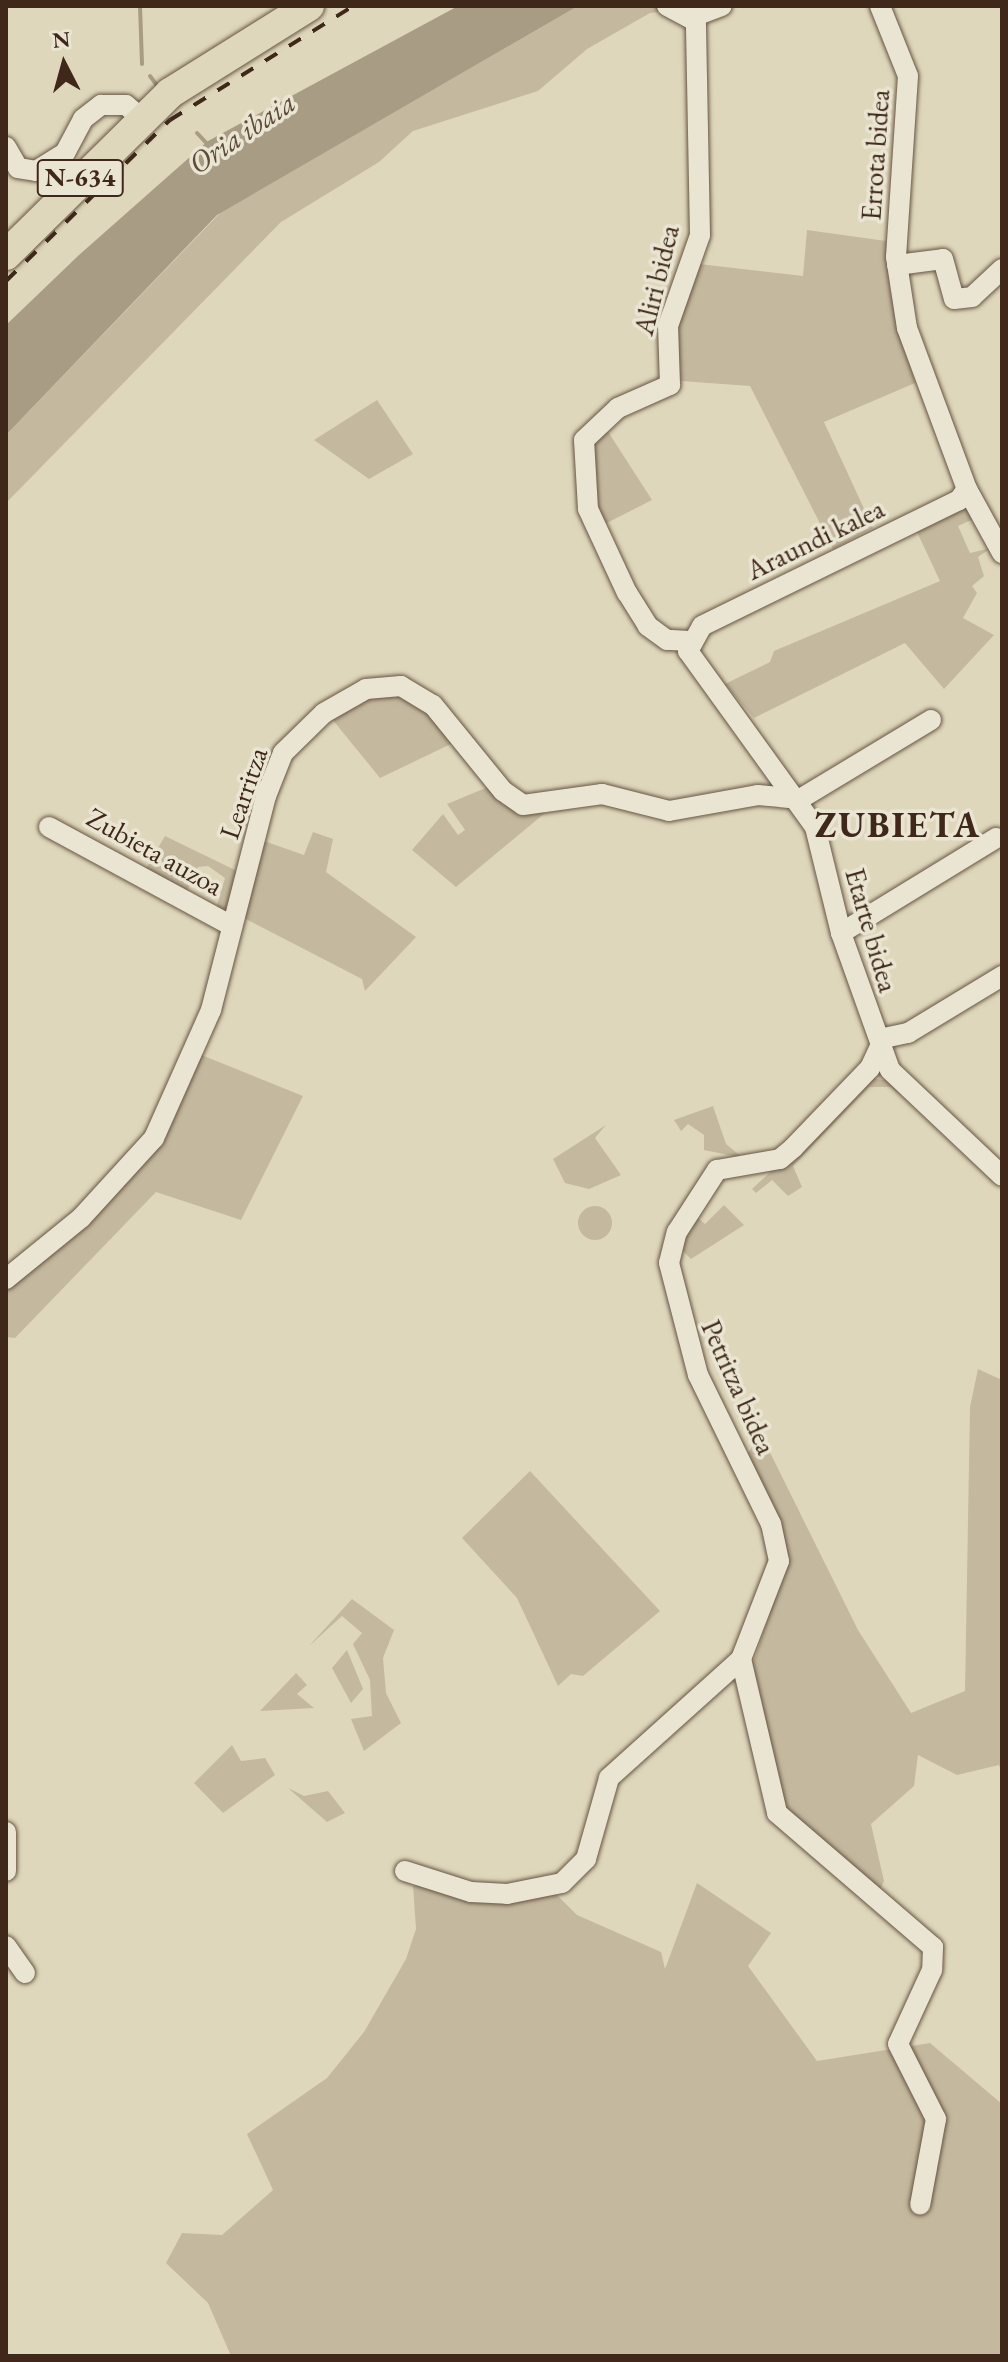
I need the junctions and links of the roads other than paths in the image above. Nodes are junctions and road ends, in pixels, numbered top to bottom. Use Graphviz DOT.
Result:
graph roads {
  1 [pos="309,6"];
  2 [pos="667,6"];
  3 [pos="722,6"];
  4 [pos="880,6"];
  5 [pos="696,17"];
  6 [pos="141,118"];
  7 [pos="6,147"];
  8 [pos="6,255"];
  9 [pos="897,265"];
  10 [pos="1002,269"];
  11 [pos="967,489"];
  12 [pos="1002,553"];
  13 [pos="689,641"];
  14 [pos="931,720"];
  15 [pos="800,799"];
  16 [pos="49,827"];
  17 [pos="996,838"];
  18 [pos="232,926"];
  19 [pos="841,933"];
  20 [pos="1002,976"];
  21 [pos="884,1038"];
  22 [pos="1002,1176"];
  23 [pos="6,1279"];
  24 [pos="741,1659"];
  25 [pos="6,1832"];
  26 [pos="6,1871"];
  27 [pos="405,1871"];
  28 [pos="6,1946"];
  29 [pos="25,1973"];
  30 [pos="920,2205"];
  1 -- 6 [label="highway, N-634"];
  2 -- 5 [label="street"];
  3 -- 5 [label="street"];
  4 -- 9 [label="street, Errota bidea"];
  5 -- 13 [label="street, Aliri bidea"];
  6 -- 7 [label="street"];
  6 -- 8 [label="highway, N-634"];
  9 -- 10 [label="street"];
  9 -- 11 [label="street, Errota bidea"];
  11 -- 12 [label="street, Errota bidea"];
  11 -- 13 [label="street, Araundi kalea"];
  13 -- 15 [label="street, Etarte bidea"];
  14 -- 15 [label="street"];
  15 -- 18 [label="street, Learritza"];
  15 -- 19 [label="street, Etarte bidea"];
  16 -- 18 [label="street, Zubieta auzoa"];
  17 -- 19 [label="street"];
  18 -- 23 [label="street, Learritza"];
  19 -- 21 [label="street, Etarte bidea"];
  20 -- 21 [label="street"];
  21 -- 22 [label="street, Etarte bidea"];
  21 -- 24 [label="street, Petritza bidea"];
  24 -- 27 [label="street, Petritza bidea"];
  24 -- 30 [label="street"];
  25 -- 26 [label="street"];
  28 -- 29 [label="street"];
}
